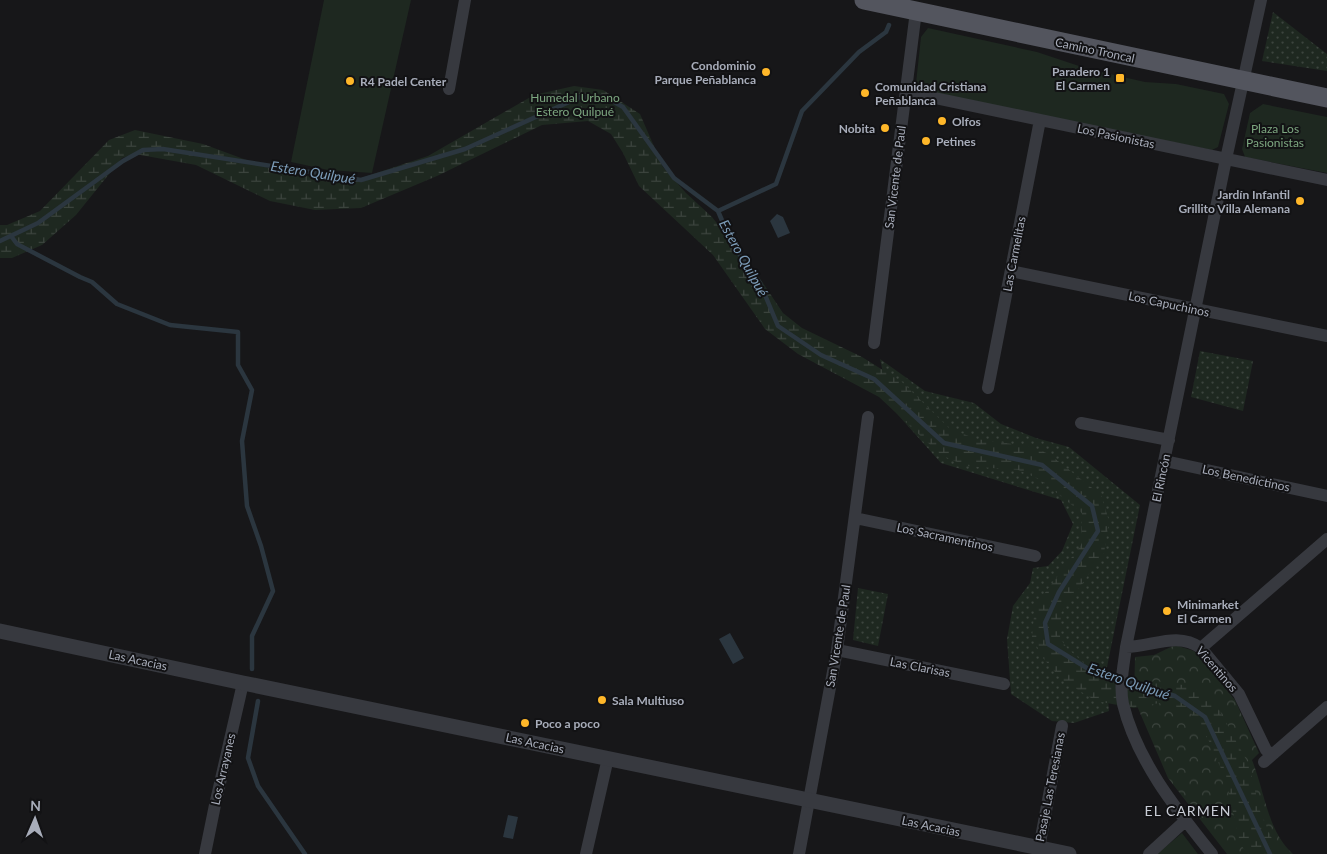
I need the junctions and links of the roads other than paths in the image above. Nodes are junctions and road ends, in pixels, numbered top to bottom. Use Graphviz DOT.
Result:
graph roads {
  1 [pos="465,0"];
  2 [pos="864,0"];
  3 [pos="1261,0"];
  4 [pos="916,11"];
  5 [pos="1243,82"];
  6 [pos="449,89"];
  7 [pos="906,92"];
  8 [pos="1327,98"];
  9 [pos="1040,120"];
  10 [pos="1226,159"];
  11 [pos="1327,180"];
  12 [pos="1011,271"];
  13 [pos="1195,310"];
  14 [pos="1327,336"];
  15 [pos="874,343"];
  16 [pos="988,388"];
  17 [pos="868,417"];
  18 [pos="1081,423"];
  19 [pos="1169,440"];
  20 [pos="1164,461"];
  21 [pos="1327,496"];
  22 [pos="855,518"];
  23 [pos="1327,539"];
  24 [pos="1035,556"];
  25 [pos="0,631"];
  26 [pos="1126,646"];
  27 [pos="1201,648"];
  28 [pos="837,650"];
  29 [pos="243,683"];
  30 [pos="1004,684"];
  31 [pos="1327,707"];
  32 [pos="1062,726"];
  33 [pos="608,758"];
  34 [pos="810,800"];
  35 [pos="1185,821"];
  36 [pos="1038,848"];
  37 [pos="205,854"];
  38 [pos="586,854"];
  39 [pos="799,854"];
  40 [pos="1069,854"];
  41 [pos="1149,854"];
  42 [pos="1212,854"];
  1 -- 6 [label="street"];
  2 -- 4 [label="main road, Camino Troncal"];
  3 -- 5 [label="street, El Rincón"];
  4 -- 5 [label="main road, Camino Troncal"];
  4 -- 7 [label="street, San Vicente de Paul"];
  5 -- 8 [label="main road, Camino Troncal"];
  5 -- 10 [label="street, El Rincón"];
  7 -- 9 [label="street, Los Pasionistas"];
  7 -- 15 [label="street, San Vicente de Paul"];
  9 -- 10 [label="street, Los Pasionistas"];
  9 -- 12 [label="street, Las Carmelitas"];
  10 -- 11 [label="street, Los Pasionistas"];
  10 -- 13 [label="street, El Rincón"];
  12 -- 13 [label="street, Los Capuchinos"];
  12 -- 16 [label="street, Las Carmelitas"];
  13 -- 14 [label="street, Los Capuchinos"];
  13 -- 19 [label="street, El Rincón"];
  17 -- 22 [label="street, San Vicente de Paul"];
  18 -- 19 [label="street"];
  19 -- 20 [label="street, El Rincón"];
  20 -- 21 [label="street, Los Benedictinos"];
  20 -- 26 [label="street, El Rincón"];
  22 -- 24 [label="street, Los Sacramentinos"];
  22 -- 28 [label="street, San Vicente de Paul"];
  23 -- 27 [label="street"];
  25 -- 29 [label="street, Las Acacias"];
  26 -- 27 [label="street, Vicentinos"];
  26 -- 35 [label="street, El Rincón"];
  27 -- 31 [label="street, Vicentinos"];
  28 -- 30 [label="street, Las Clarisas"];
  28 -- 34 [label="street, San Vicente de Paul"];
  29 -- 33 [label="street, Las Acacias"];
  29 -- 37 [label="street, Los Arrayanes"];
  32 -- 36 [label="street, Pasaje Las Teresianas"];
  33 -- 34 [label="street, Las Acacias"];
  33 -- 38 [label="street"];
  34 -- 36 [label="street, Las Acacias"];
  34 -- 39 [label="street, San Vicente de Paul"];
  35 -- 41 [label="street"];
  35 -- 42 [label="street, El Rincón"];
  36 -- 40 [label="street, Las Acacias"];
}
